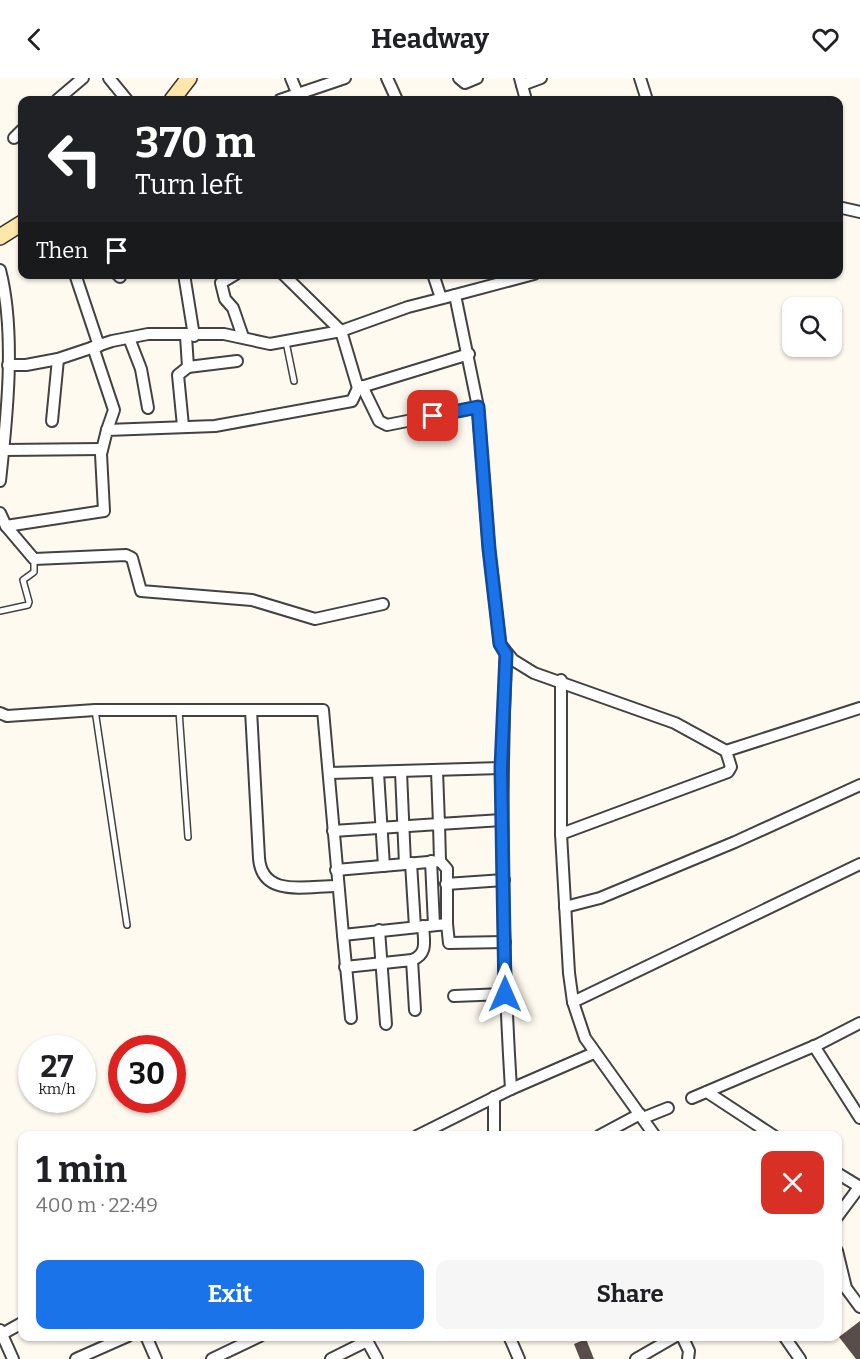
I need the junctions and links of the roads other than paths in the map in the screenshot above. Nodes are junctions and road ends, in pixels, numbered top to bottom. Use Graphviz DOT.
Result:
graph roads {
  1 [pos="83,78"];
  2 [pos="109,78"];
  3 [pos="189,78"];
  4 [pos="291,78"];
  5 [pos="345,78"];
  6 [pos="387,78"];
  7 [pos="459,78"];
  8 [pos="477,78"];
  9 [pos="541,78"];
  10 [pos="640,78"];
  11 [pos="521,81"];
  12 [pos="298,95"];
  13 [pos="62,96"];
  14 [pos="124,96"];
  15 [pos="175,96"];
  16 [pos="294,96"];
  17 [pos="395,96"];
  18 [pos="525,96"];
  19 [pos="646,96"];
  20 [pos="843,208"];
  21 [pos="860,212"];
  22 [pos="18,215"];
  23 [pos="0,226"];
  24 [pos="18,226"];
  25 [pos="0,237"];
  26 [pos="0,270"];
  27 [pos="76,279"];
  28 [pos="184,279"];
  29 [pos="228,279"];
  30 [pos="289,279"];
  31 [pos="435,279"];
  32 [pos="515,279"];
  33 [pos="455,295"];
  34 [pos="441,298"];
  35 [pos="341,331"];
  36 [pos="190,336"];
  37 [pos="243,337"];
  38 [pos="129,338"];
  39 [pos="286,342"];
  40 [pos="96,346"];
  41 [pos="469,354"];
  42 [pos="5,359"];
  43 [pos="58,359"];
  44 [pos="237,361"];
  45 [pos="188,367"];
  46 [pos="294,381"];
  47 [pos="4,386"];
  48 [pos="360,387"];
  49 [pos="478,407"];
  50 [pos="148,408"];
  51 [pos="52,421"];
  52 [pos="183,426"];
  53 [pos="107,430"];
  54 [pos="102,449"];
  55 [pos="4,450"];
  56 [pos="0,481"];
  57 [pos="0,513"];
  58 [pos="6,526"];
  59 [pos="34,559"];
  60 [pos="382,604"];
  61 [pos="0,611"];
  62 [pos="506,654"];
  63 [pos="561,680"];
  64 [pos="860,708"];
  65 [pos="95,710"];
  66 [pos="251,710"];
  67 [pos="179,711"];
  68 [pos="0,713"];
  69 [pos="726,751"];
  70 [pos="501,768"];
  71 [pos="437,771"];
  72 [pos="401,772"];
  73 [pos="330,773"];
  74 [pos="378,773"];
  75 [pos="860,785"];
  76 [pos="502,820"];
  77 [pos="439,824"];
  78 [pos="403,827"];
  79 [pos="380,828"];
  80 [pos="333,831"];
  81 [pos="561,834"];
  82 [pos="188,837"];
  83 [pos="435,861"];
  84 [pos="408,863"];
  85 [pos="860,864"];
  86 [pos="384,866"];
  87 [pos="336,870"];
  88 [pos="504,880"];
  89 [pos="446,884"];
  90 [pos="337,886"];
  91 [pos="565,907"];
  92 [pos="447,924"];
  93 [pos="127,925"];
  94 [pos="424,926"];
  95 [pos="379,930"];
  96 [pos="343,935"];
  97 [pos="505,942"];
  98 [pos="412,960"];
  99 [pos="382,964"];
  100 [pos="345,967"];
  101 [pos="505,994"];
  102 [pos="454,996"];
  103 [pos="573,1002"];
  104 [pos="415,1010"];
  105 [pos="351,1018"];
  106 [pos="860,1023"];
  107 [pos="386,1024"];
  108 [pos="814,1046"];
  109 [pos="594,1053"];
  110 [pos="512,1089"];
  111 [pos="708,1092"];
  112 [pos="494,1098"];
  113 [pos="692,1098"];
  114 [pos="668,1108"];
  115 [pos="641,1116"];
  116 [pos="860,1118"];
  117 [pos="427,1131"];
  118 [pos="494,1131"];
  119 [pos="610,1131"];
  120 [pos="652,1131"];
  121 [pos="766,1131"];
  122 [pos="842,1176"];
  123 [pos="860,1187"];
  124 [pos="842,1210"];
  125 [pos="842,1272"];
  126 [pos="860,1307"];
  127 [pos="18,1325"];
  128 [pos="1,1332"];
  129 [pos="117,1341"];
  130 [pos="148,1341"];
  131 [pos="250,1341"];
  132 [pos="362,1341"];
  133 [pos="367,1341"];
  134 [pos="513,1341"];
  135 [pos="667,1341"];
  136 [pos="684,1341"];
  137 [pos="787,1341"];
  138 [pos="13,1359"];
  139 [pos="76,1359"];
  140 [pos="156,1359"];
  141 [pos="212,1359"];
  142 [pos="331,1359"];
  143 [pos="376,1359"];
  144 [pos="519,1359"];
  145 [pos="636,1359"];
  146 [pos="688,1359"];
  147 [pos="800,1359"];
  1 -- 13 [label="street"];
  2 -- 14 [label="street"];
  3 -- 15 [label="street"];
  4 -- 12 [label="street"];
  5 -- 12 [label="street"];
  6 -- 17 [label="street"];
  7 -- 8 [label="street"];
  9 -- 11 [label="street"];
  10 -- 19 [label="street"];
  11 -- 18 [label="street"];
  12 -- 16 [label="street"];
  20 -- 21 [label="street"];
  22 -- 23 [label="street"];
  24 -- 25 [label="street"];
  26 -- 42 [label="street"];
  27 -- 40 [label="street"];
  28 -- 36 [label="street"];
  29 -- 37 [label="street"];
  30 -- 35 [label="street"];
  31 -- 34 [label="street"];
  32 -- 33 [label="street"];
  33 -- 34 [label="street"];
  33 -- 41 [label="street"];
  34 -- 35 [label="street"];
  35 -- 39 [label="street"];
  35 -- 48 [label="street"];
  36 -- 37 [label="street"];
  36 -- 38 [label="street"];
  36 -- 45 [label="street"];
  37 -- 39 [label="street"];
  38 -- 40 [label="street"];
  38 -- 50 [label="street"];
  39 -- 46 [label="lane"];
  40 -- 43 [label="street"];
  40 -- 53 [label="street"];
  41 -- 48 [label="street"];
  41 -- 49 [label="street"];
  42 -- 43 [label="street"];
  42 -- 47 [label="street"];
  43 -- 51 [label="street"];
  44 -- 45 [label="street"];
  45 -- 52 [label="street"];
  47 -- 55 [label="street"];
  48 -- 49 [label="street"];
  48 -- 52 [label="street"];
  49 -- 62 [label="street"];
  52 -- 53 [label="street"];
  53 -- 54 [label="street"];
  54 -- 55 [label="street"];
  54 -- 58 [label="street"];
  55 -- 56 [label="street"];
  57 -- 58 [label="street"];
  58 -- 59 [label="street"];
  59 -- 60 [label="street"];
  59 -- 61 [label="lane"];
  62 -- 63 [label="street"];
  62 -- 70 [label="street"];
  63 -- 69 [label="street"];
  63 -- 81 [label="street"];
  64 -- 69 [label="street"];
  65 -- 67 [label="street"];
  65 -- 68 [label="street"];
  65 -- 93 [label="lane"];
  66 -- 67 [label="street"];
  66 -- 73 [label="street"];
  66 -- 90 [label="street"];
  67 -- 82 [label="lane"];
  69 -- 81 [label="street"];
  70 -- 71 [label="street"];
  70 -- 76 [label="street"];
  71 -- 72 [label="street"];
  71 -- 77 [label="street"];
  72 -- 74 [label="street"];
  72 -- 78 [label="street"];
  73 -- 74 [label="street"];
  73 -- 80 [label="street"];
  74 -- 79 [label="street"];
  75 -- 91 [label="street"];
  76 -- 77 [label="street"];
  76 -- 88 [label="street"];
  77 -- 78 [label="street"];
  77 -- 83 [label="street"];
  78 -- 79 [label="street"];
  78 -- 84 [label="street"];
  79 -- 80 [label="street"];
  79 -- 86 [label="street"];
  80 -- 87 [label="street"];
  81 -- 91 [label="street"];
  83 -- 84 [label="street"];
  83 -- 89 [label="street"];
  83 -- 94 [label="street"];
  84 -- 86 [label="street"];
  84 -- 94 [label="street"];
  85 -- 103 [label="street"];
  86 -- 87 [label="street"];
  87 -- 90 [label="street"];
  88 -- 89 [label="street"];
  88 -- 97 [label="street"];
  89 -- 92 [label="street"];
  90 -- 96 [label="street"];
  91 -- 103 [label="street"];
  92 -- 94 [label="street"];
  92 -- 97 [label="street"];
  94 -- 95 [label="street"];
  94 -- 98 [label="street"];
  95 -- 96 [label="street"];
  95 -- 99 [label="street"];
  96 -- 100 [label="street"];
  97 -- 101 [label="street"];
  98 -- 99 [label="street"];
  98 -- 104 [label="street"];
  99 -- 100 [label="street"];
  99 -- 107 [label="street"];
  100 -- 105 [label="street"];
  101 -- 102 [label="street"];
  101 -- 110 [label="street"];
  103 -- 109 [label="street"];
  106 -- 108 [label="street"];
  108 -- 111 [label="street"];
  108 -- 116 [label="street"];
  109 -- 110 [label="street"];
  109 -- 115 [label="street"];
  110 -- 112 [label="street"];
  111 -- 113 [label="street"];
  111 -- 121 [label="street"];
  112 -- 117 [label="street"];
  112 -- 118 [label="street"];
  114 -- 115 [label="street"];
  115 -- 119 [label="street"];
  115 -- 120 [label="street"];
  122 -- 123 [label="street"];
  123 -- 124 [label="street"];
  125 -- 126 [label="street"];
  127 -- 128 [label="street"];
  128 -- 138 [label="street"];
  129 -- 139 [label="street"];
  130 -- 140 [label="street"];
  131 -- 141 [label="street"];
  132 -- 142 [label="street"];
  133 -- 143 [label="street"];
  134 -- 144 [label="street"];
  135 -- 145 [label="street"];
  136 -- 146 [label="street"];
  137 -- 147 [label="street"];
}
